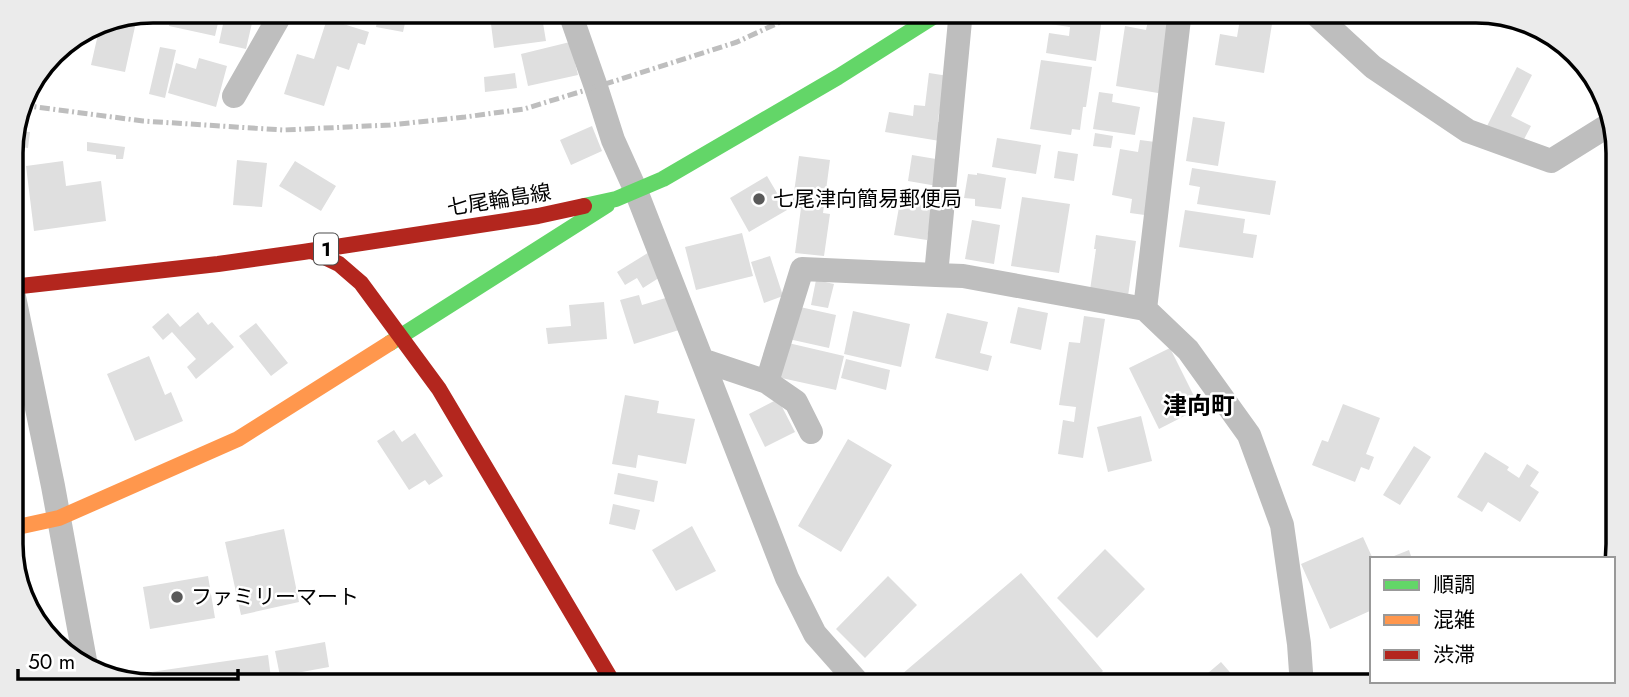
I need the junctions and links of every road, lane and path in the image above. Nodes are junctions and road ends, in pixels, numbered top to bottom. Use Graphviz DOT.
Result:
graph roads {
  1 [pos="276,23"];
  2 [pos="574,23"];
  3 [pos="923,23"];
  4 [pos="960,23"];
  5 [pos="1178,23"];
  6 [pos="1325,23"];
  7 [pos="234,96"];
  8 [pos="1604,128"];
  9 [pos="626,195"];
  10 [pos="312,251"];
  11 [pos="936,275"];
  12 [pos="23,286"];
  13 [pos="1145,309"];
  14 [pos="401,336"];
  15 [pos="23,341"];
  16 [pos="702,360"];
  17 [pos="766,382"];
  18 [pos="811,432"];
  19 [pos="59,519"];
  20 [pos="23,526"];
  21 [pos="84,654"];
  22 [pos="608,674"];
  23 [pos="850,674"];
  24 [pos="1301,674"];
  1 -- 7 [label="street"];
  2 -- 9 [label="street"];
  3 -- 9 [label="street, 七尾輪島線 / 1"];
  4 -- 11 [label="street"];
  5 -- 13 [label="street"];
  6 -- 8 [label="street"];
  9 -- 10 [label="street, 七尾輪島線 / 1"];
  9 -- 14 [label="street"];
  9 -- 16 [label="street"];
  10 -- 12 [label="street, 七尾輪島線 / 1"];
  10 -- 14 [label="street"];
  11 -- 13 [label="street"];
  11 -- 17 [label="street"];
  13 -- 24 [label="street"];
  14 -- 19 [label="street"];
  14 -- 22 [label="street"];
  15 -- 19 [label="street"];
  16 -- 17 [label="street"];
  16 -- 23 [label="street"];
  17 -- 18 [label="street"];
  19 -- 20 [label="street"];
  19 -- 21 [label="street"];
}
